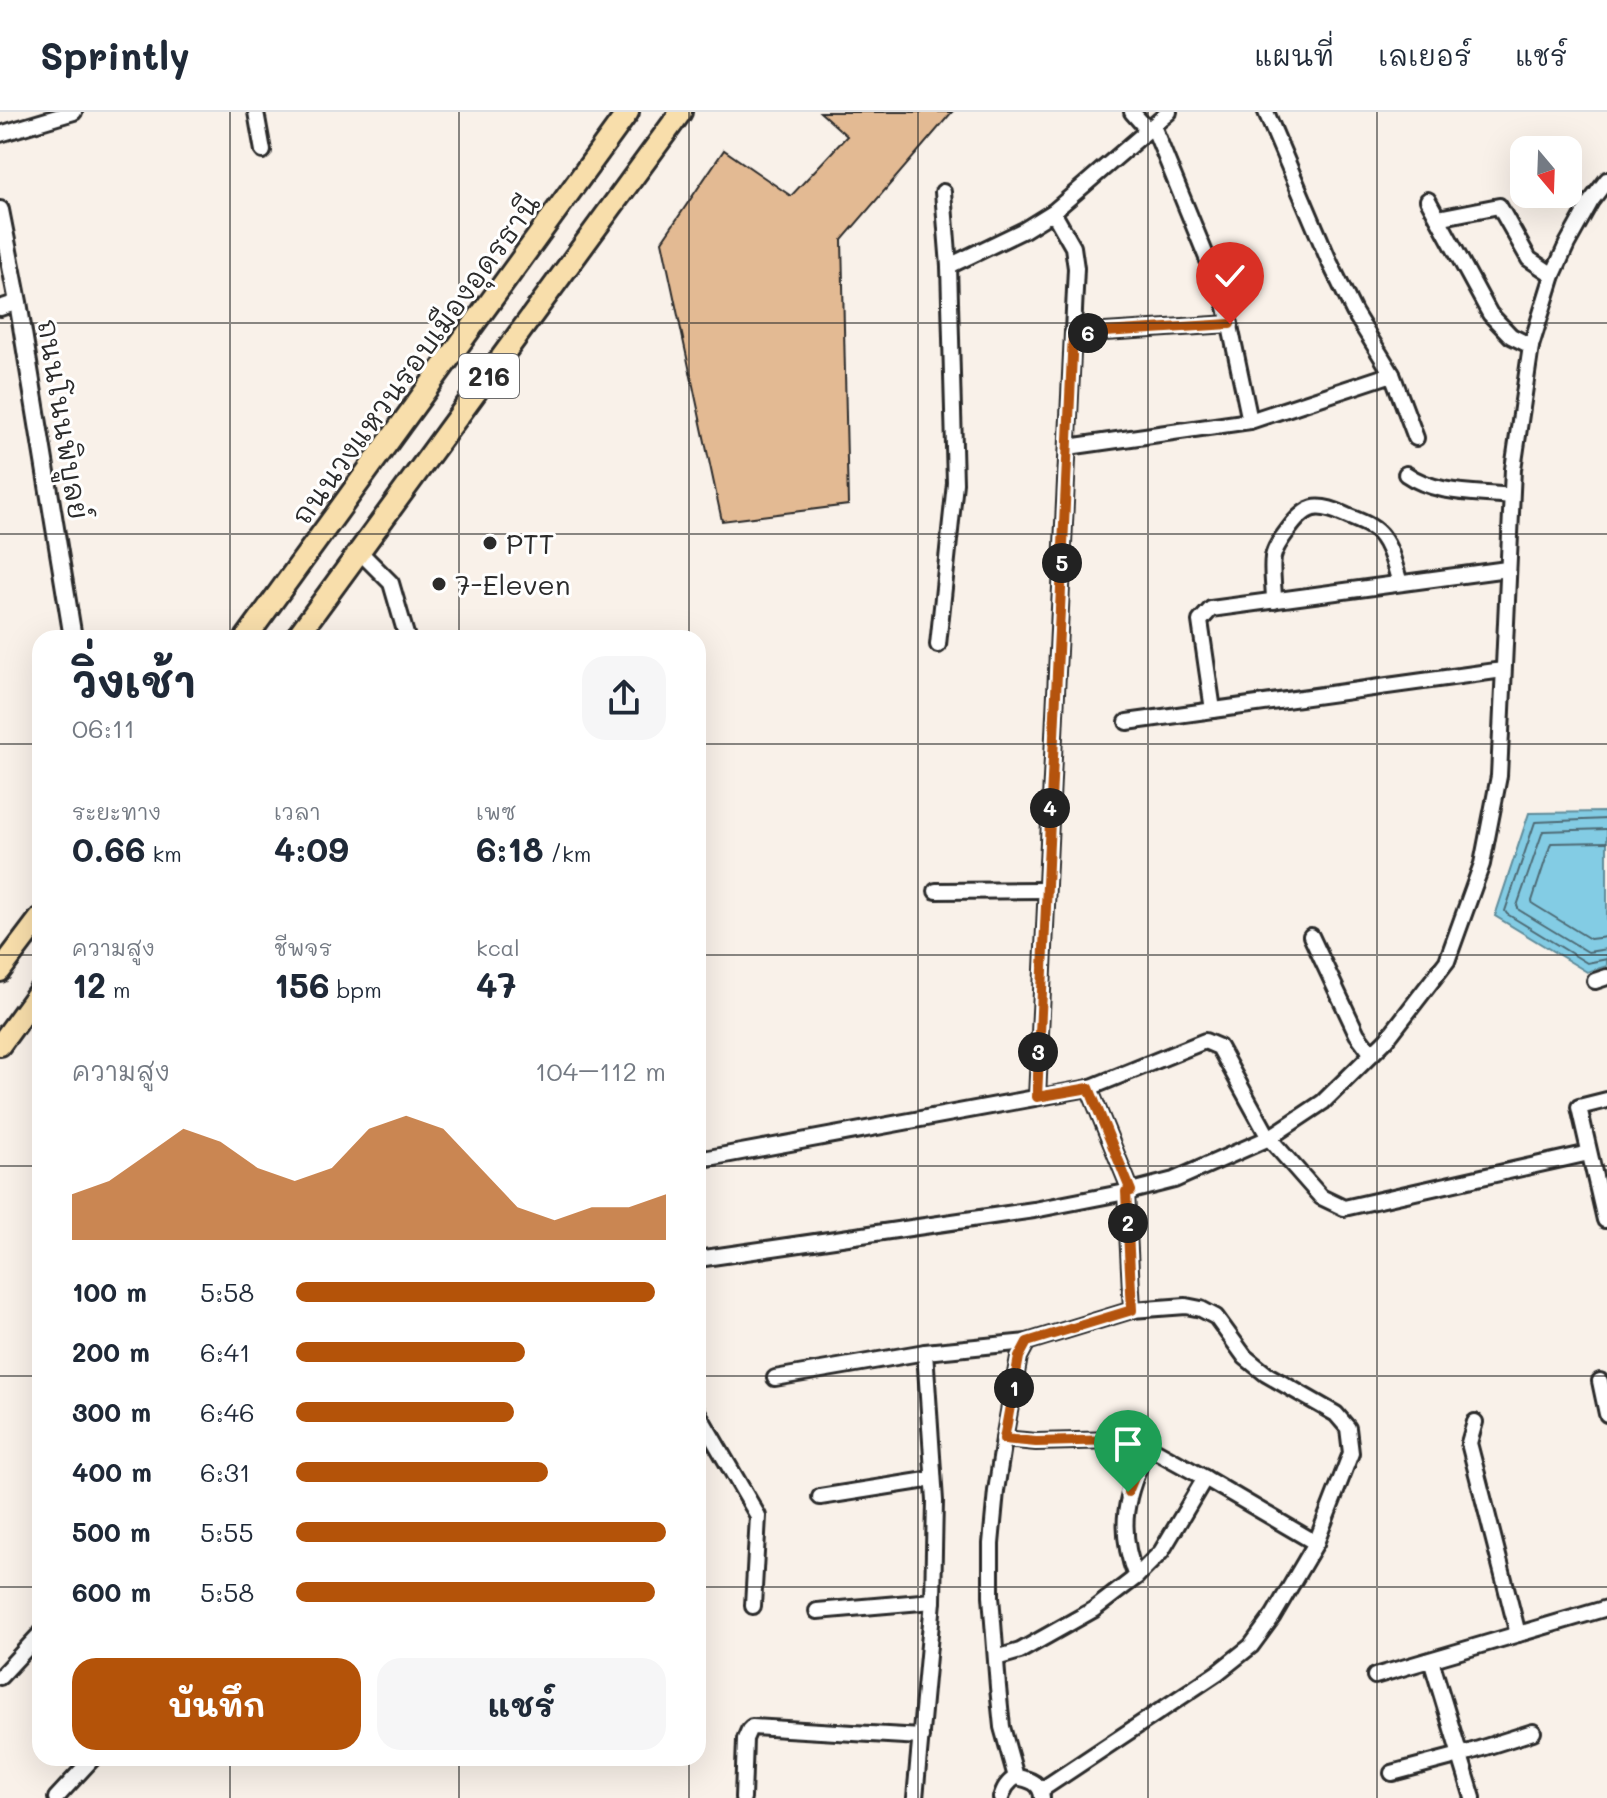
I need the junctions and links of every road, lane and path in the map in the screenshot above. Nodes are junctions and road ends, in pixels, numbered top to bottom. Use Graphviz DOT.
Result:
graph roads {
  1 [pos="74,112"];
  2 [pos="256,112"];
  3 [pos="628,112"];
  4 [pos="681,112"];
  5 [pos="1132,112"];
  6 [pos="1169,112"];
  7 [pos="1266,112"];
  8 [pos="1151,128"];
  9 [pos="0,134"];
  10 [pos="263,151"];
  11 [pos="1607,180"];
  12 [pos="943,192"];
  13 [pos="1428,200"];
  14 [pos="0,210"];
  15 [pos="1053,212"];
  16 [pos="1438,218"];
  17 [pos="949,266"];
  18 [pos="1553,275"];
  19 [pos="18,302"];
  20 [pos="0,308"];
  21 [pos="1230,324"];
  22 [pos="1073,334"];
  23 [pos="1531,346"];
  24 [pos="1392,374"];
  25 [pos="1250,421"];
  26 [pos="1416,438"];
  27 [pos="1068,447"];
  28 [pos="1406,474"];
  29 [pos="1511,496"];
  30 [pos="359,551"];
  31 [pos="1507,569"];
  32 [pos="1400,583"];
  33 [pos="1274,601"];
  34 [pos="72,630"];
  35 [pos="252,630"];
  36 [pos="302,630"];
  37 [pos="405,630"];
  38 [pos="938,645"];
  39 [pos="1503,670"];
  40 [pos="1213,710"];
  41 [pos="1127,722"];
  42 [pos="1046,890"];
  43 [pos="936,891"];
  44 [pos="32,929"];
  45 [pos="1311,936"];
  46 [pos="0,971"];
  47 [pos="32,1001"];
  48 [pos="0,1045"];
  49 [pos="1372,1054"];
  50 [pos="1089,1088"];
  51 [pos="1037,1097"];
  52 [pos="1607,1100"];
  53 [pos="1269,1138"];
  54 [pos="1589,1153"];
  55 [pos="706,1159"];
  56 [pos="1128,1191"];
  57 [pos="1605,1220"];
  58 [pos="706,1258"];
  59 [pos="1132,1310"];
  60 [pos="1027,1342"];
  61 [pos="925,1352"];
  62 [pos="775,1378"];
  63 [pos="1600,1381"];
  64 [pos="1607,1414"];
  65 [pos="1475,1422"];
  66 [pos="706,1427"];
  67 [pos="1004,1439"];
  68 [pos="1147,1446"];
  69 [pos="1205,1478"];
  70 [pos="933,1479"];
  71 [pos="820,1497"];
  72 [pos="1316,1543"];
  73 [pos="1136,1577"];
  74 [pos="933,1601"];
  75 [pos="753,1606"];
  76 [pos="1607,1608"];
  77 [pos="817,1611"];
  78 [pos="1518,1634"];
  79 [pos="32,1643"];
  80 [pos="996,1658"];
  81 [pos="1431,1660"];
  82 [pos="1375,1676"];
  83 [pos="0,1677"];
  84 [pos="1533,1732"];
  85 [pos="921,1737"];
  86 [pos="1460,1755"];
  87 [pos="86,1766"];
  88 [pos="1392,1773"];
  89 [pos="1016,1777"];
  90 [pos="1042,1794"];
  91 [pos="56,1798"];
  92 [pos="743,1798"];
  93 [pos="915,1798"];
  94 [pos="1001,1798"];
  95 [pos="1473,1798"];
  1 -- 9 [label="street"];
  2 -- 10 [label="street"];
  3 -- 35 [label="main road, ถนนวงแหวนรอบเมืองอุดรธานี / 216"];
  4 -- 30 [label="main road, 216"];
  5 -- 8 [label="street"];
  6 -- 8 [label="street"];
  7 -- 24 [label="street"];
  8 -- 15 [label="street"];
  8 -- 21 [label="street"];
  11 -- 18 [label="street"];
  12 -- 17 [label="street"];
  13 -- 16 [label="street"];
  14 -- 19 [label="street, ถนนโนนพิบูลย์"];
  15 -- 17 [label="street"];
  15 -- 22 [label="street"];
  16 -- 18 [label="street"];
  16 -- 23 [label="street"];
  17 -- 38 [label="street"];
  18 -- 23 [label="street"];
  19 -- 20 [label="street"];
  19 -- 34 [label="street, ถนนโนนพิบูลย์"];
  21 -- 22 [label="street"];
  21 -- 25 [label="street"];
  22 -- 27 [label="street"];
  23 -- 29 [label="street"];
  24 -- 25 [label="street"];
  24 -- 26 [label="street"];
  25 -- 27 [label="street"];
  27 -- 42 [label="street"];
  28 -- 29 [label="street"];
  29 -- 31 [label="street"];
  30 -- 36 [label="main road, 216"];
  30 -- 37 [label="street"];
  31 -- 32 [label="street"];
  31 -- 39 [label="street"];
  32 -- 33 [label="street"];
  32 -- 33 [label="street"];
  33 -- 40 [label="street"];
  39 -- 40 [label="street"];
  39 -- 49 [label="street"];
  40 -- 41 [label="street"];
  42 -- 43 [label="street"];
  42 -- 51 [label="street"];
  44 -- 46 [label="main road"];
  45 -- 49 [label="street"];
  47 -- 48 [label="main road"];
  49 -- 53 [label="street"];
  50 -- 51 [label="street"];
  50 -- 53 [label="street"];
  50 -- 56 [label="street"];
  51 -- 55 [label="street"];
  52 -- 54 [label="street"];
  53 -- 54 [label="street"];
  53 -- 56 [label="street"];
  54 -- 57 [label="street"];
  56 -- 58 [label="street"];
  56 -- 59 [label="street"];
  59 -- 60 [label="street"];
  59 -- 72 [label="street"];
  60 -- 61 [label="street"];
  60 -- 67 [label="street"];
  61 -- 62 [label="street"];
  61 -- 70 [label="street"];
  63 -- 64 [label="street"];
  65 -- 78 [label="street"];
  66 -- 75 [label="street"];
  67 -- 68 [label="street"];
  67 -- 80 [label="street"];
  68 -- 69 [label="street"];
  68 -- 73 [label="street"];
  69 -- 72 [label="street"];
  69 -- 73 [label="street"];
  70 -- 71 [label="street"];
  70 -- 74 [label="street"];
  72 -- 90 [label="street"];
  73 -- 80 [label="street"];
  74 -- 77 [label="street"];
  74 -- 85 [label="street"];
  76 -- 78 [label="street"];
  78 -- 81 [label="street"];
  79 -- 83 [label="street"];
  80 -- 89 [label="street"];
  81 -- 82 [label="street"];
  81 -- 86 [label="street"];
  84 -- 86 [label="street"];
  85 -- 92 [label="street"];
  85 -- 93 [label="street"];
  86 -- 88 [label="street"];
  86 -- 95 [label="street"];
  87 -- 91 [label="street"];
  89 -- 90 [label="street"];
  89 -- 94 [label="street"];
}
